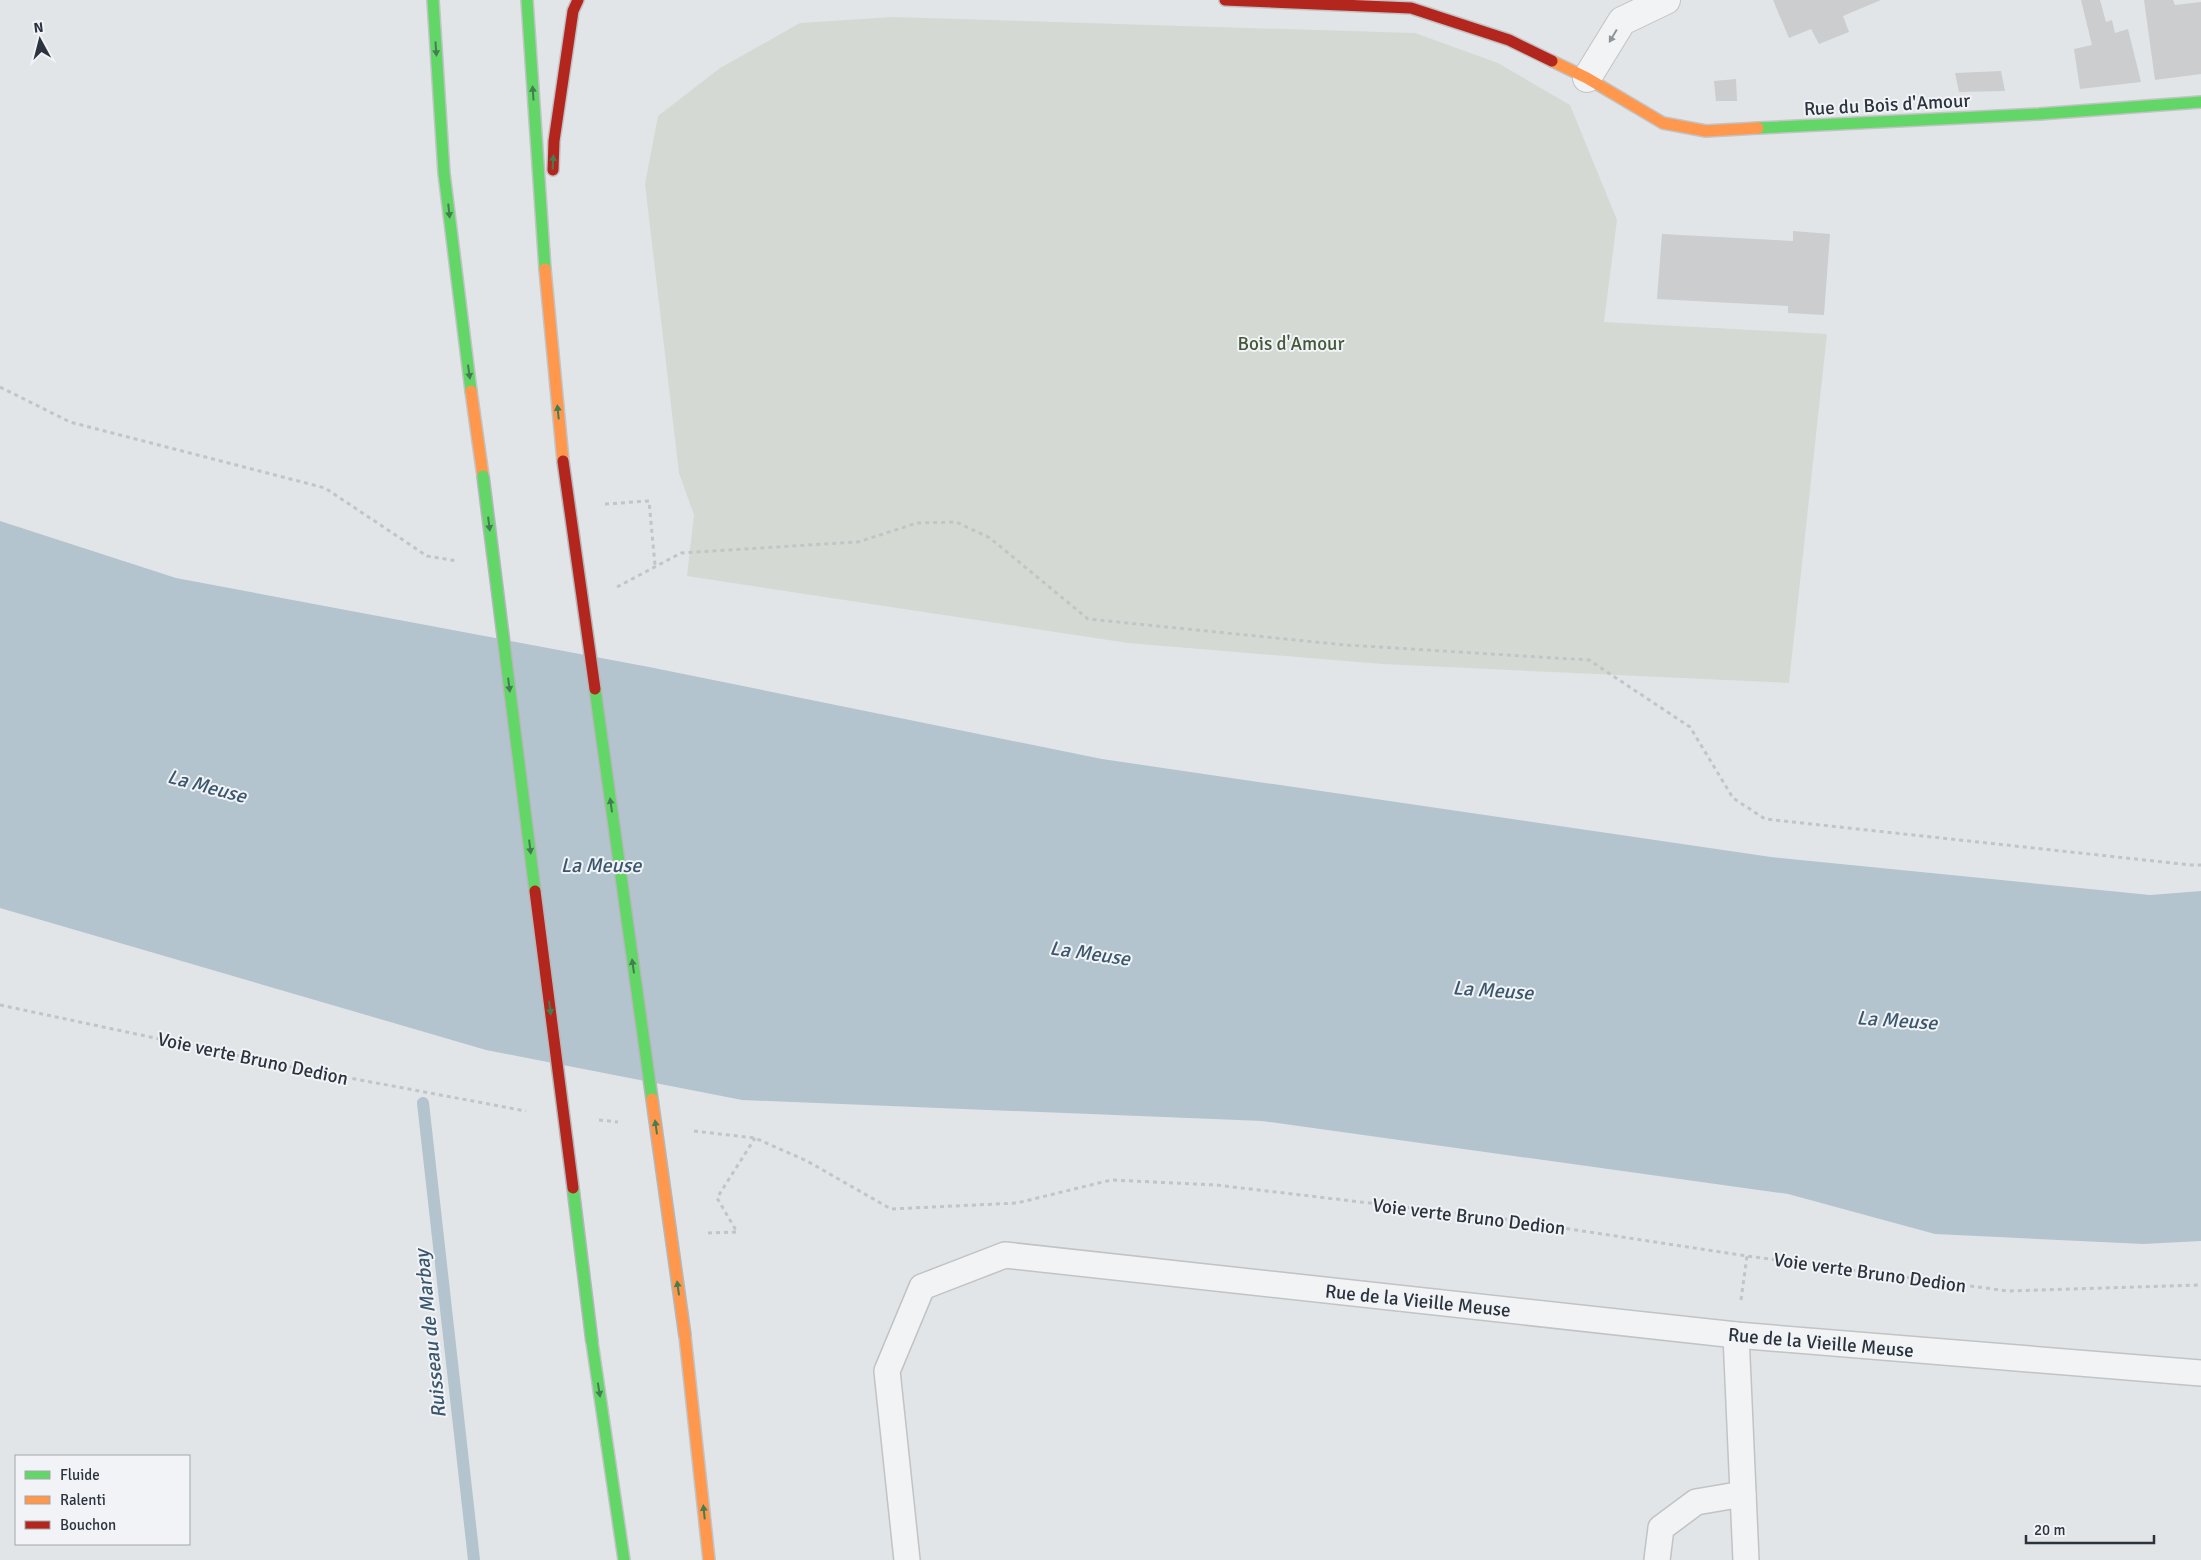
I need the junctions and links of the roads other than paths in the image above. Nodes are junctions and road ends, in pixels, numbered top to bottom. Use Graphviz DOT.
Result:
graph roads {
  1 [pos="433,0"];
  2 [pos="527,0"];
  3 [pos="578,0"];
  4 [pos="1225,0"];
  5 [pos="1666,0"];
  6 [pos="1411,4"];
  7 [pos="425,58"];
  8 [pos="1587,78"];
  9 [pos="2201,102"];
  10 [pos="444,173"];
  11 [pos="547,299"];
  12 [pos="1736,1335"];
  13 [pos="2201,1373"];
  14 [pos="1743,1494"];
  15 [pos="624,1560"];
  16 [pos="709,1560"];
  17 [pos="907,1560"];
  18 [pos="1657,1560"];
  19 [pos="1746,1560"];
  1 -- 10 [label="main road, one-way"];
  11 -- 2 [label="main road, one-way"];
  11 -- 3 [label="main road, one-way"];
  4 -- 6 [label="main road, Rue du Bois d'Amour"];
  5 -- 8 [label="street, one-way"];
  6 -- 8 [label="main road, Rue du Bois d'Amour"];
  7 -- 10 [label="main road"];
  8 -- 9 [label="main road, Rue du Bois d'Amour"];
  10 -- 15 [label="main road, one-way, bridge"];
  16 -- 11 [label="main road, one-way, bridge"];
  12 -- 13 [label="lane, Rue de la Vieille Meuse"];
  12 -- 14 [label="lane"];
  12 -- 17 [label="lane, Rue de la Vieille Meuse"];
  14 -- 18 [label="lane"];
  14 -- 19 [label="lane"];
}
